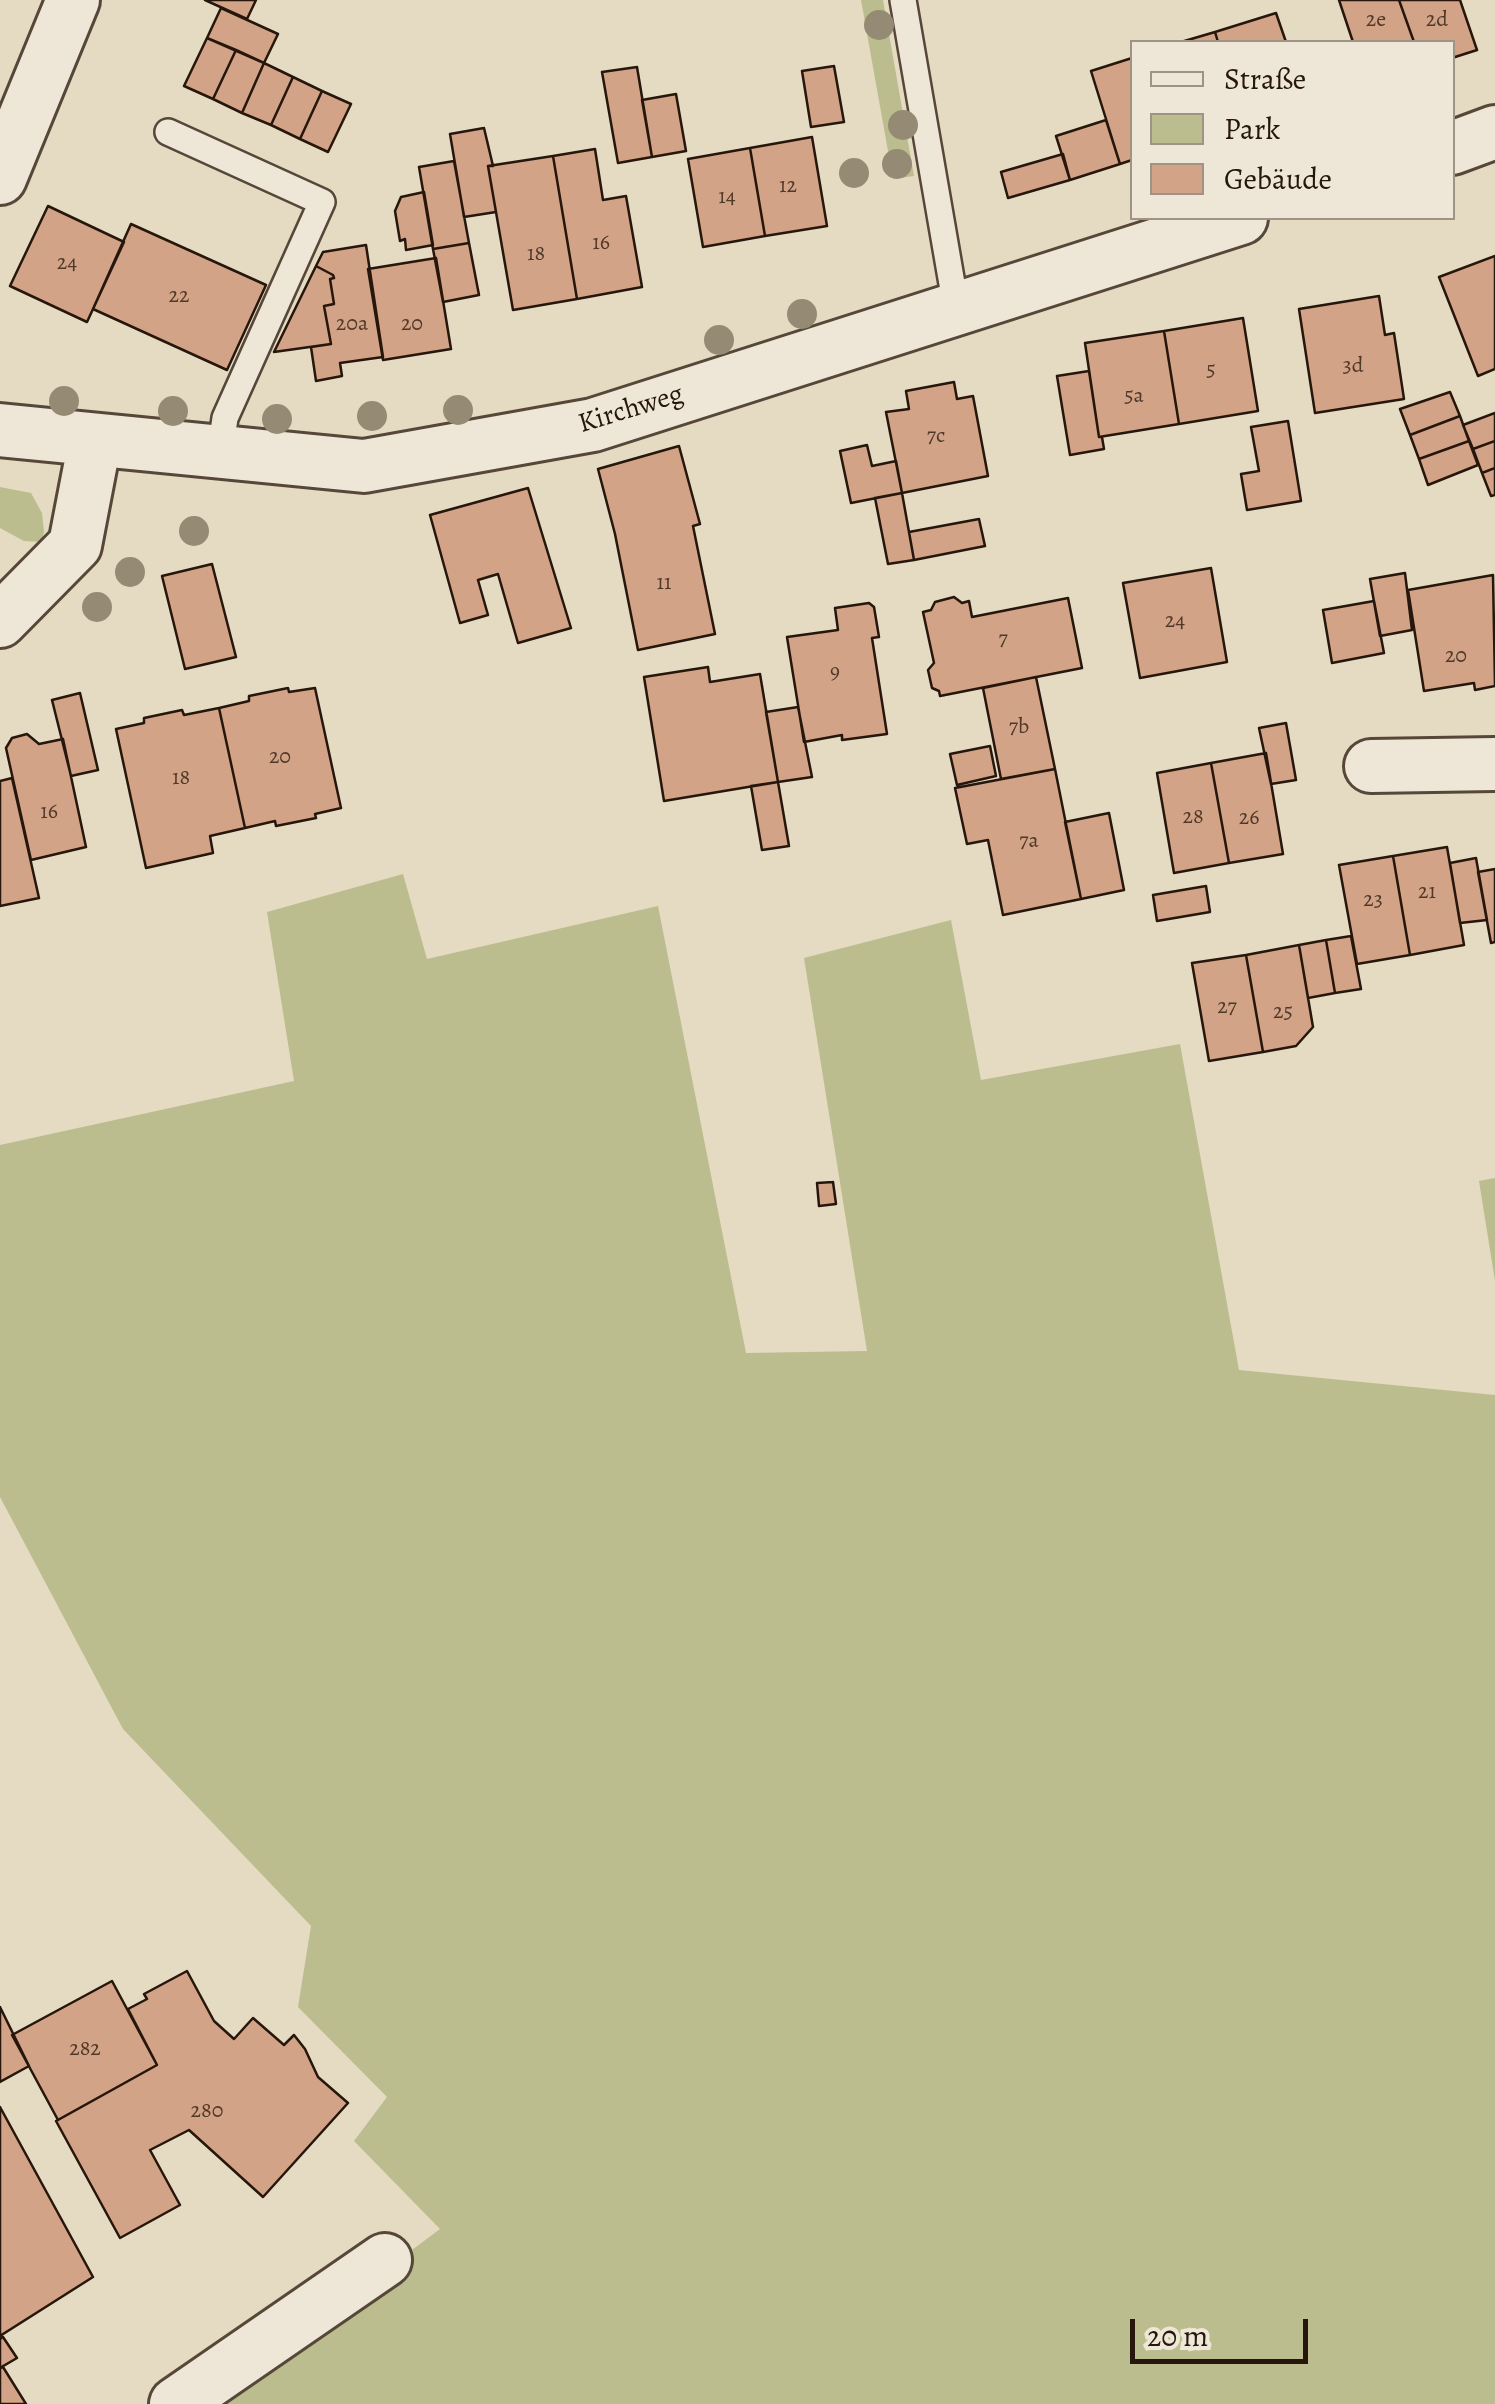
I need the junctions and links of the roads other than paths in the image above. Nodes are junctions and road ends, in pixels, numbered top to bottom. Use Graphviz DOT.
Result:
graph roads {
  1 [pos="72,0"];
  2 [pos="903,0"];
  3 [pos="168,132"];
  4 [pos="1495,132"];
  5 [pos="1455,147"];
  6 [pos="0,178"];
  7 [pos="1234,220"];
  8 [pos="956,307"];
  9 [pos="0,430"];
  10 [pos="95,441"];
  11 [pos="220,452"];
  12 [pos="0,622"];
  13 [pos="1495,764"];
  14 [pos="1372,766"];
  15 [pos="386,2260"];
  16 [pos="176,2404"];
  1 -- 6 [label="street"];
  2 -- 8 [label="lane"];
  3 -- 11 [label="lane"];
  4 -- 5 [label="street"];
  7 -- 8 [label="street, Kirchweg"];
  8 -- 11 [label="street, Kirchweg"];
  9 -- 10 [label="street, Kirchweg"];
  10 -- 11 [label="street, Kirchweg"];
  10 -- 12 [label="street"];
  13 -- 14 [label="street"];
  15 -- 16 [label="street"];
}
